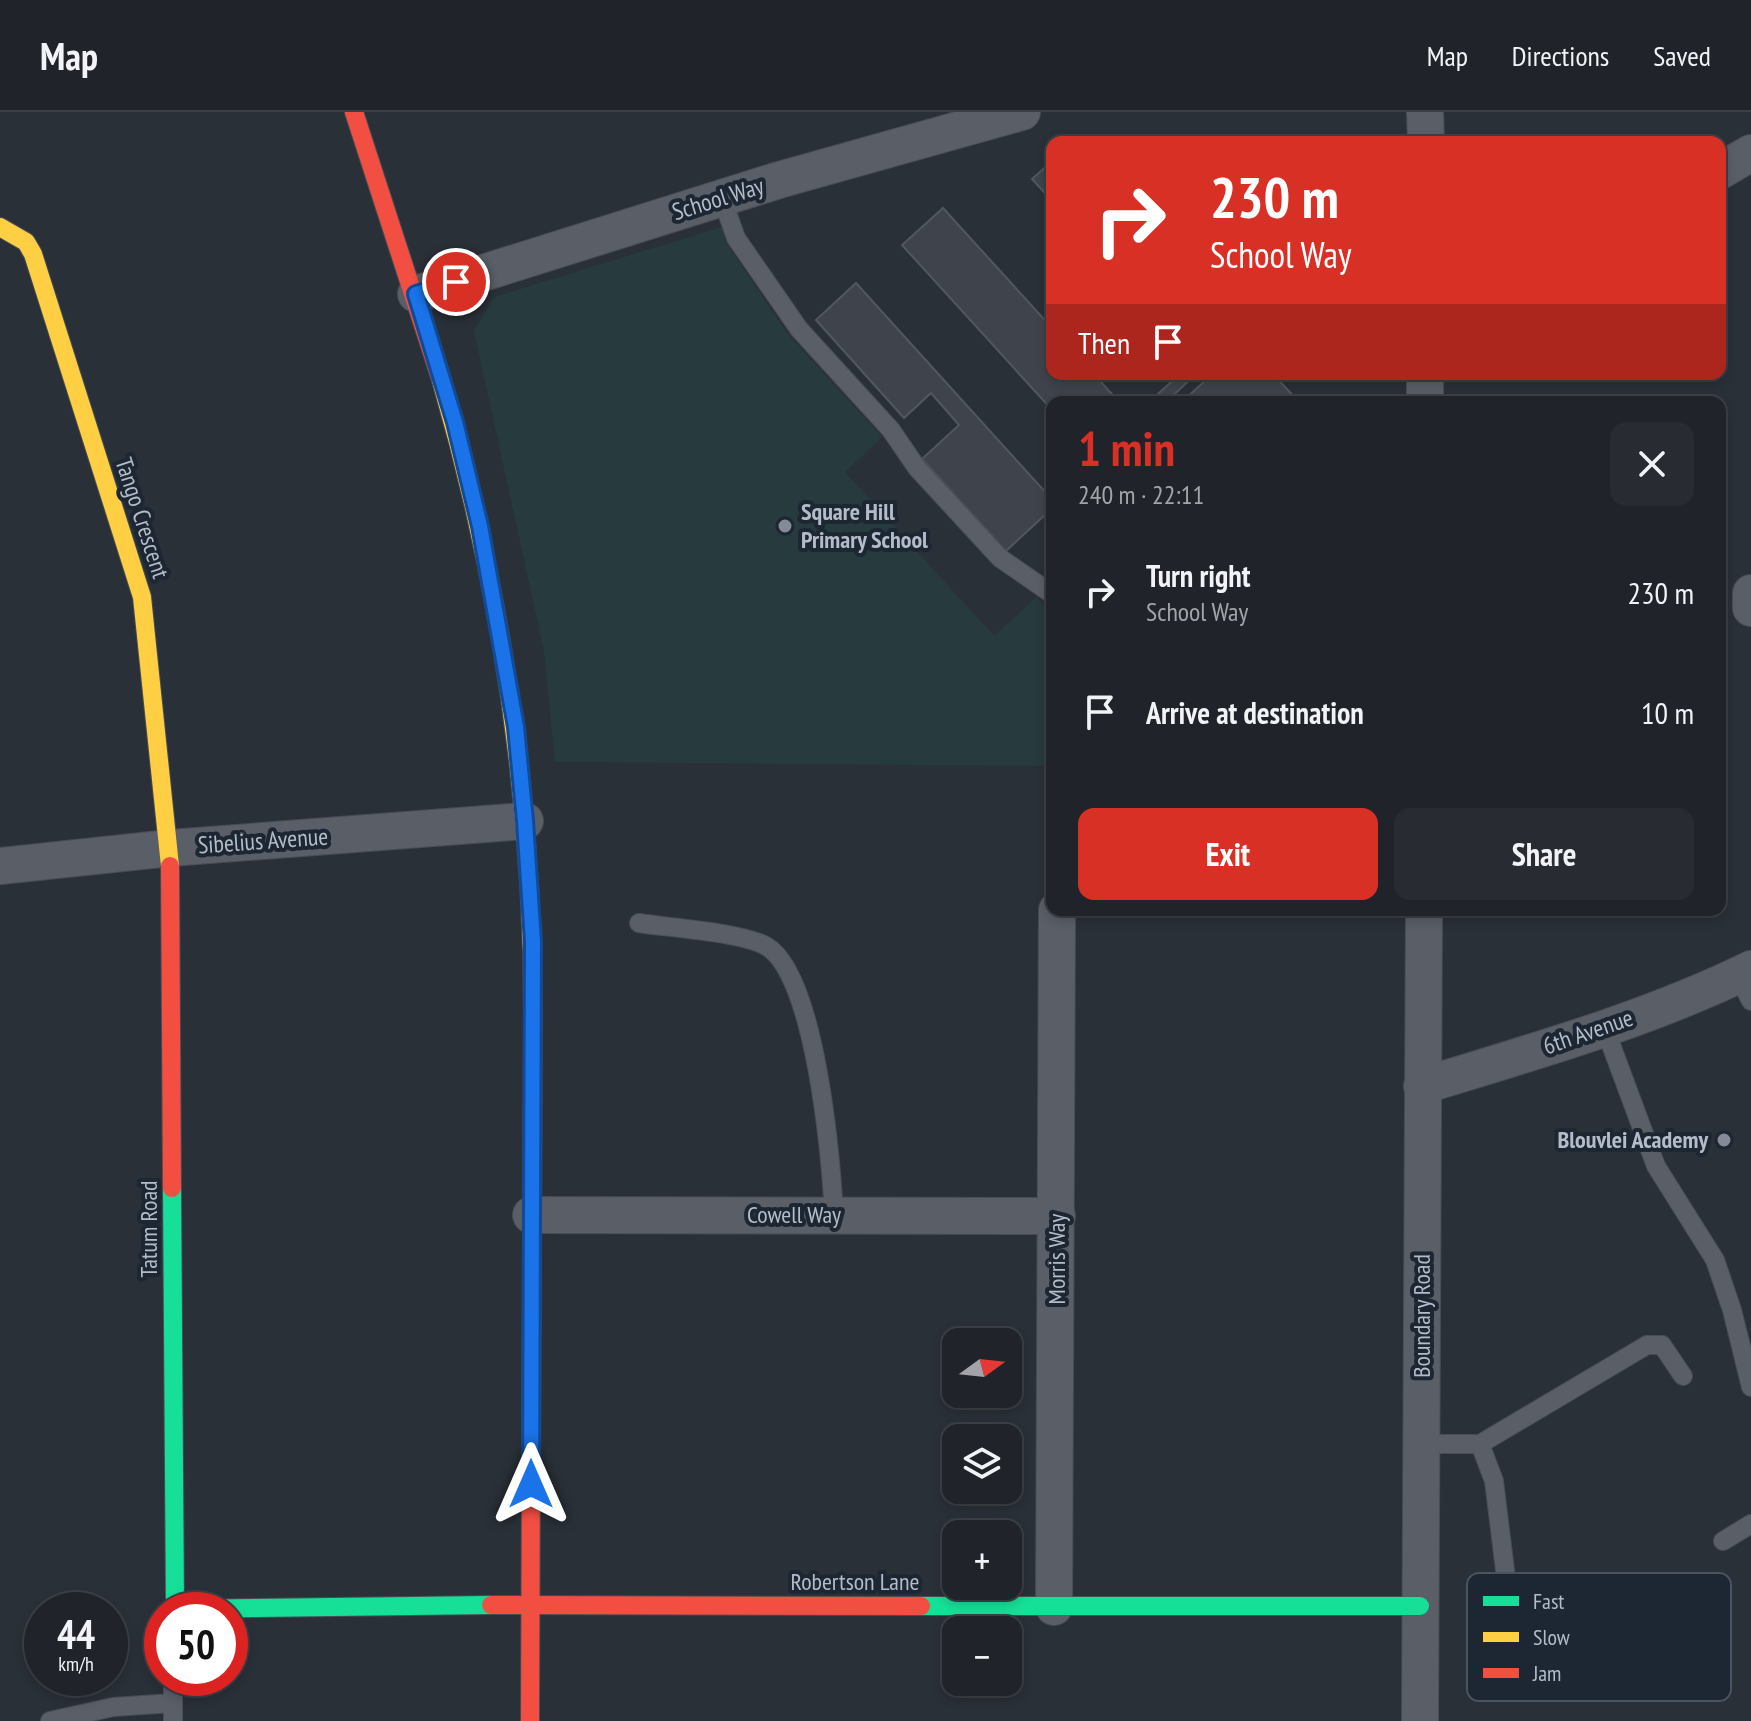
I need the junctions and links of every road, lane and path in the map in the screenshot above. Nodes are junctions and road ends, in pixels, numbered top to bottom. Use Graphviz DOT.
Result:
graph roads {
  1 [pos="354,112"];
  2 [pos="1022,112"];
  3 [pos="1425,112"];
  4 [pos="1426,136"];
  5 [pos="1751,153"];
  6 [pos="1726,168"];
  7 [pos="722,198"];
  8 [pos="0,227"];
  9 [pos="416,294"];
  10 [pos="1046,590"];
  11 [pos="1751,593"];
  12 [pos="1751,608"];
  13 [pos="525,821"];
  14 [pos="170,848"];
  15 [pos="0,866"];
  16 [pos="1057,916"];
  17 [pos="1424,916"];
  18 [pos="639,923"];
  19 [pos="1747,982"];
  20 [pos="1604,1026"];
  21 [pos="1422,1086"];
  22 [pos="531,1215"];
  23 [pos="834,1215"];
  24 [pos="1057,1216"];
  25 [pos="1683,1376"];
  26 [pos="1751,1387"];
  27 [pos="1422,1444"];
  28 [pos="1480,1444"];
  29 [pos="1751,1524"];
  30 [pos="1723,1541"];
  31 [pos="1505,1573"];
  32 [pos="175,1592"];
  33 [pos="531,1604"];
  34 [pos="1420,1606"];
  35 [pos="1054,1607"];
  36 [pos="248,1609"];
  37 [pos="173,1712"];
  38 [pos="50,1721"];
  39 [pos="530,1721"];
  40 [pos="1420,1721"];
  1 -- 9 [label="street"];
  2 -- 7 [label="street, School Way"];
  3 -- 4 [label="street"];
  5 -- 6 [label="street"];
  7 -- 9 [label="street, School Way"];
  7 -- 10 [label="lane"];
  8 -- 14 [label="street, Tango Crescent"];
  9 -- 13 [label="street"];
  11 -- 12 [label="street"];
  13 -- 14 [label="street, Sibelius Avenue"];
  13 -- 22 [label="street"];
  14 -- 15 [label="street, Sibelius Avenue"];
  14 -- 32 [label="street, Tatum Road"];
  16 -- 24 [label="street, Morris Way"];
  17 -- 21 [label="street, Boundary Road"];
  18 -- 23 [label="lane"];
  19 -- 20 [label="street, 6th Avenue"];
  20 -- 21 [label="street, 6th Avenue"];
  20 -- 26 [label="lane"];
  21 -- 27 [label="street, Boundary Road"];
  22 -- 23 [label="street, Cowell Way"];
  22 -- 33 [label="street"];
  23 -- 24 [label="street, Cowell Way"];
  24 -- 35 [label="street, Morris Way"];
  25 -- 28 [label="lane"];
  27 -- 28 [label="lane"];
  27 -- 34 [label="street, Boundary Road"];
  28 -- 31 [label="lane"];
  29 -- 30 [label="lane"];
  33 -- 35 [label="street, Robertson Lane"];
  33 -- 36 [label="street, Tatum Road"];
  33 -- 39 [label="street"];
  34 -- 35 [label="street, Robertson Lane"];
  34 -- 40 [label="street, Boundary Road"];
  37 -- 38 [label="lane"];
}
